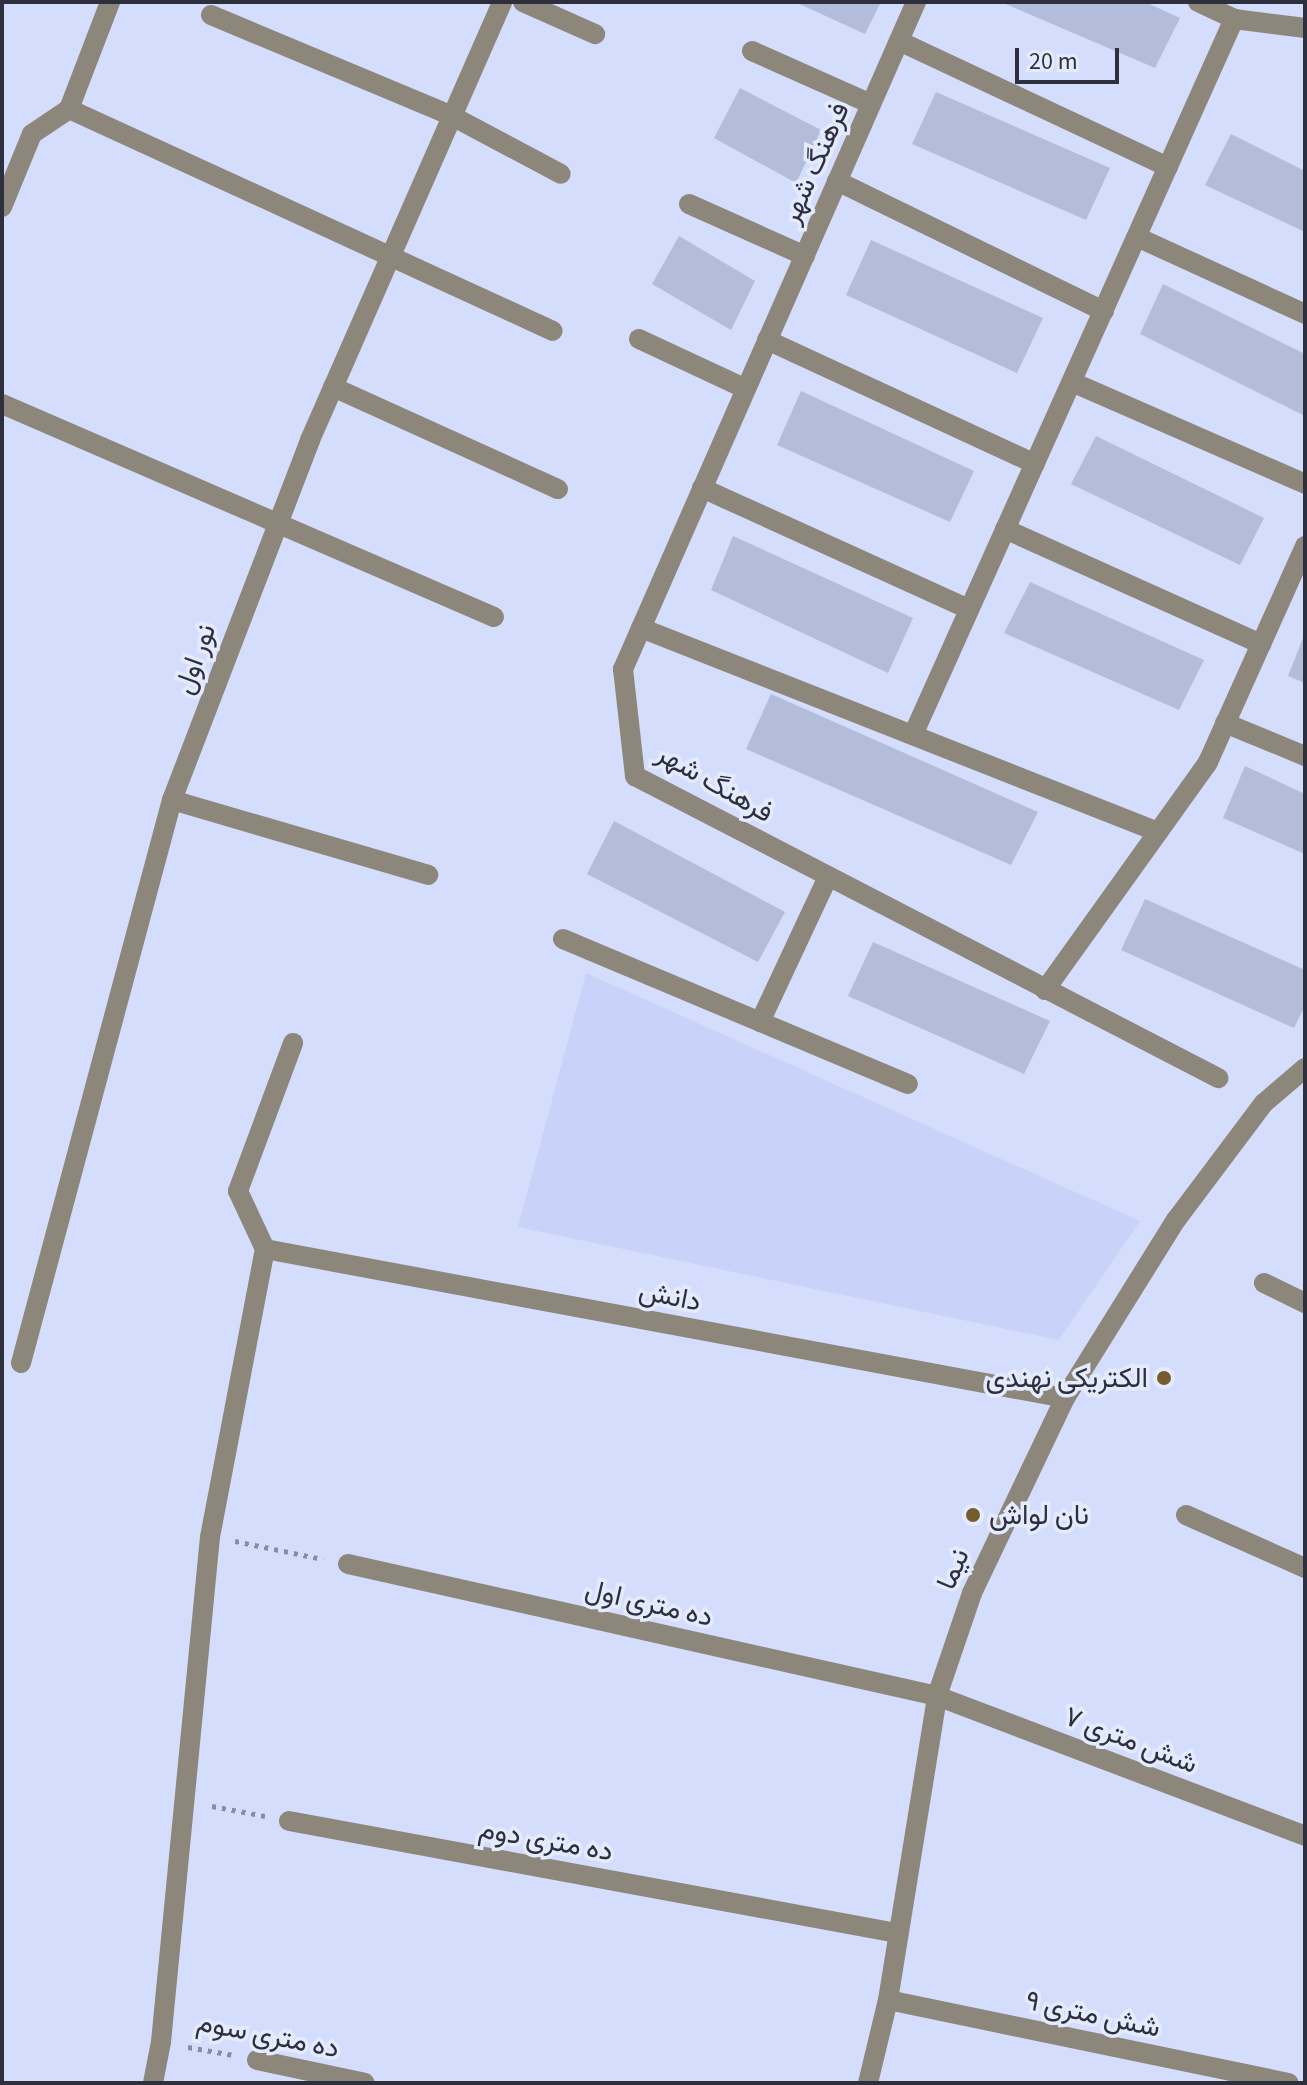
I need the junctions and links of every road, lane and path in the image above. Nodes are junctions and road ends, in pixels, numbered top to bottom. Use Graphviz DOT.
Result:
graph roads {
  1 [pos="110,2"];
  2 [pos="502,2"];
  3 [pos="523,2"];
  4 [pos="916,2"];
  5 [pos="1198,2"];
  6 [pos="211,15"];
  7 [pos="1234,19"];
  8 [pos="1305,28"];
  9 [pos="595,34"];
  10 [pos="899,41"];
  11 [pos="752,51"];
  12 [pos="871,104"];
  13 [pos="69,109"];
  14 [pos="452,116"];
  15 [pos="1168,167"];
  16 [pos="561,174"];
  17 [pos="837,181"];
  18 [pos="689,204"];
  19 [pos="2,207"];
  20 [pos="1137,237"];
  21 [pos="391,255"];
  22 [pos="805,256"];
  23 [pos="1104,311"];
  24 [pos="1305,314"];
  25 [pos="553,331"];
  26 [pos="639,339"];
  27 [pos="767,340"];
  28 [pos="1072,382"];
  29 [pos="333,387"];
  30 [pos="746,389"];
  31 [pos="2,404"];
  32 [pos="1035,464"];
  33 [pos="1305,484"];
  34 [pos="702,488"];
  35 [pos="558,489"];
  36 [pos="278,521"];
  37 [pos="1005,529"];
  38 [pos="1305,546"];
  39 [pos="1298,578"];
  40 [pos="969,609"];
  41 [pos="494,617"];
  42 [pos="641,628"];
  43 [pos="1261,644"];
  44 [pos="1225,723"];
  45 [pos="913,735"];
  46 [pos="1305,756"];
  47 [pos="172,800"];
  48 [pos="1158,832"];
  49 [pos="428,875"];
  50 [pos="828,877"];
  51 [pos="563,939"];
  52 [pos="1045,990"];
  53 [pos="760,1022"];
  54 [pos="293,1043"];
  55 [pos="1305,1068"];
  56 [pos="1218,1078"];
  57 [pos="908,1084"];
  58 [pos="265,1249"];
  59 [pos="1264,1283"];
  60 [pos="1305,1303"];
  61 [pos="21,1363"];
  62 [pos="1065,1398"];
  63 [pos="1186,1515"];
  64 [pos="210,1537"];
  65 [pos="348,1564"];
  66 [pos="1305,1568"];
  67 [pos="937,1696"];
  68 [pos="184,1801"];
  69 [pos="289,1821"];
  70 [pos="1305,1836"];
  71 [pos="897,1933"];
  72 [pos="888,2000"];
  73 [pos="161,2042"];
  74 [pos="257,2060"];
  75 [pos="153,2083"];
  76 [pos="365,2083"];
  77 [pos="868,2083"];
  78 [pos="1288,2083"];
  1 -- 13 [label="street"];
  2 -- 14 [label="street, نور اول"];
  3 -- 9 [label="street"];
  4 -- 10 [label="street, فرهنگ شهر"];
  5 -- 7 [label="street"];
  6 -- 14 [label="street"];
  7 -- 8 [label="street"];
  7 -- 15 [label="street"];
  10 -- 12 [label="street, فرهنگ شهر"];
  10 -- 15 [label="street"];
  11 -- 12 [label="street"];
  12 -- 17 [label="street, فرهنگ شهر"];
  13 -- 19 [label="street"];
  13 -- 21 [label="street"];
  14 -- 16 [label="street"];
  14 -- 21 [label="street, نور اول"];
  15 -- 20 [label="street"];
  17 -- 22 [label="street, فرهنگ شهر"];
  17 -- 23 [label="street"];
  18 -- 22 [label="street"];
  20 -- 23 [label="street"];
  20 -- 24 [label="street"];
  21 -- 25 [label="street"];
  21 -- 29 [label="street, نور اول"];
  22 -- 27 [label="street, فرهنگ شهر"];
  23 -- 28 [label="street"];
  26 -- 30 [label="street"];
  27 -- 30 [label="street, فرهنگ شهر"];
  27 -- 32 [label="street"];
  28 -- 32 [label="street"];
  28 -- 33 [label="street"];
  29 -- 35 [label="street"];
  29 -- 36 [label="street, نور اول"];
  30 -- 34 [label="street, فرهنگ شهر"];
  31 -- 36 [label="street"];
  32 -- 37 [label="street"];
  34 -- 40 [label="street"];
  34 -- 42 [label="street, فرهنگ شهر"];
  36 -- 41 [label="street"];
  36 -- 47 [label="street, نور اول"];
  37 -- 40 [label="street"];
  37 -- 43 [label="street"];
  38 -- 39 [label="street"];
  39 -- 43 [label="street"];
  40 -- 45 [label="street"];
  42 -- 45 [label="street"];
  42 -- 50 [label="street, فرهنگ شهر"];
  43 -- 44 [label="street"];
  44 -- 46 [label="street"];
  44 -- 48 [label="street"];
  45 -- 48 [label="street"];
  47 -- 49 [label="street"];
  47 -- 61 [label="street, نور اول"];
  48 -- 52 [label="street"];
  50 -- 52 [label="street, فرهنگ شهر"];
  50 -- 53 [label="street"];
  51 -- 53 [label="street"];
  52 -- 56 [label="street, فرهنگ شهر"];
  53 -- 57 [label="street"];
  54 -- 58 [label="street"];
  55 -- 62 [label="street, نیما"];
  58 -- 62 [label="street, دانش"];
  58 -- 64 [label="street"];
  59 -- 60 [label="street"];
  62 -- 67 [label="street, نیما"];
  63 -- 66 [label="street"];
  64 -- 65 [label="path"];
  64 -- 68 [label="street"];
  65 -- 67 [label="street, ده متری اول"];
  67 -- 70 [label="street, ۷ شش متری"];
  67 -- 71 [label="street, نیما"];
  68 -- 69 [label="path"];
  68 -- 73 [label="street"];
  69 -- 71 [label="street, ده متری دوم"];
  71 -- 72 [label="street, نیما"];
  72 -- 77 [label="street, نیما"];
  72 -- 78 [label="street, ۹ شش متری"];
  73 -- 74 [label="path, ده متری سوم"];
  73 -- 75 [label="street"];
  74 -- 76 [label="street, ده متری سوم"];
}
